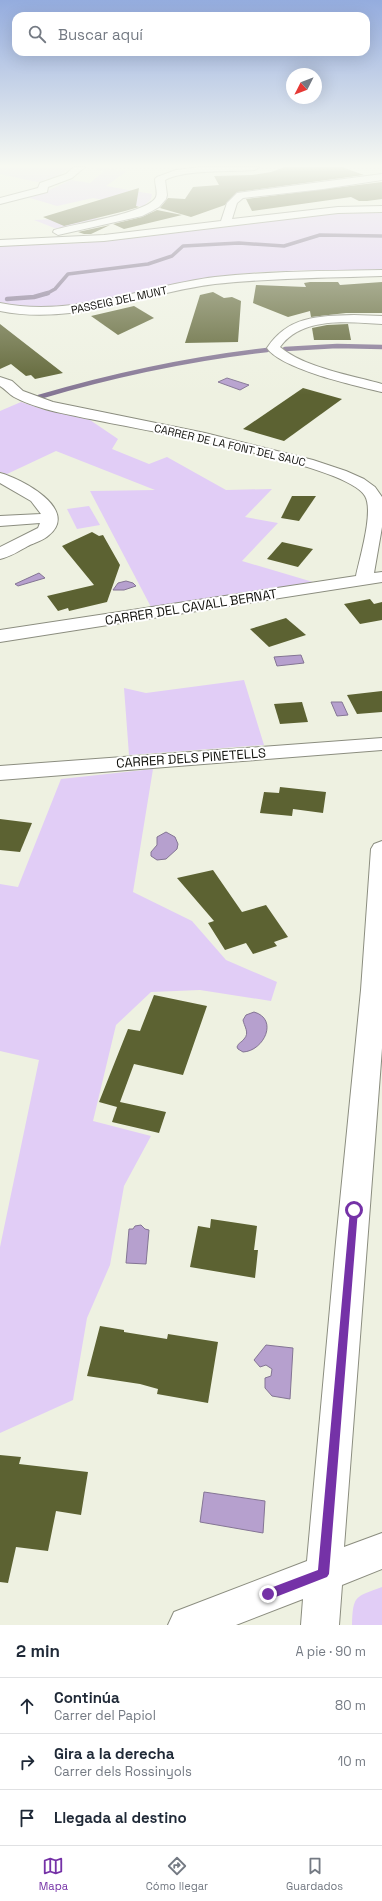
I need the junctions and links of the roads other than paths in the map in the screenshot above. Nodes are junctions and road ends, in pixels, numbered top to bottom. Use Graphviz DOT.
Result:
graph roads {
  1 [pos="382,273"];
  2 [pos="0,307"];
  3 [pos="382,320"];
  4 [pos="0,381"];
  5 [pos="382,388"];
  6 [pos="0,478"];
  7 [pos="49,518"];
  8 [pos="0,521"];
  9 [pos="0,554"];
  10 [pos="382,577"];
  11 [pos="364,580"];
  12 [pos="0,636"];
  13 [pos="382,744"];
  14 [pos="0,773"];
  15 [pos="382,849"];
  16 [pos="382,1551"];
  17 [pos="323,1574"];
  18 [pos="187,1625"];
  19 [pos="320,1625"];
  1 -- 2 [label="street, PASSEIG DEL MUNT"];
  3 -- 5 [label="street"];
  4 -- 11 [label="street, CARRER DE LA FONT DEL SAUC"];
  6 -- 7 [label="street"];
  7 -- 8 [label="street"];
  7 -- 9 [label="street"];
  10 -- 11 [label="street, CARRER DEL CAVALL BERNAT"];
  11 -- 12 [label="street, CARRER DEL CAVALL BERNAT"];
  13 -- 14 [label="street, CARRER DELS PINETELLS"];
  15 -- 17 [label="street"];
  16 -- 17 [label="street"];
  17 -- 18 [label="street"];
  17 -- 19 [label="street"];
}
